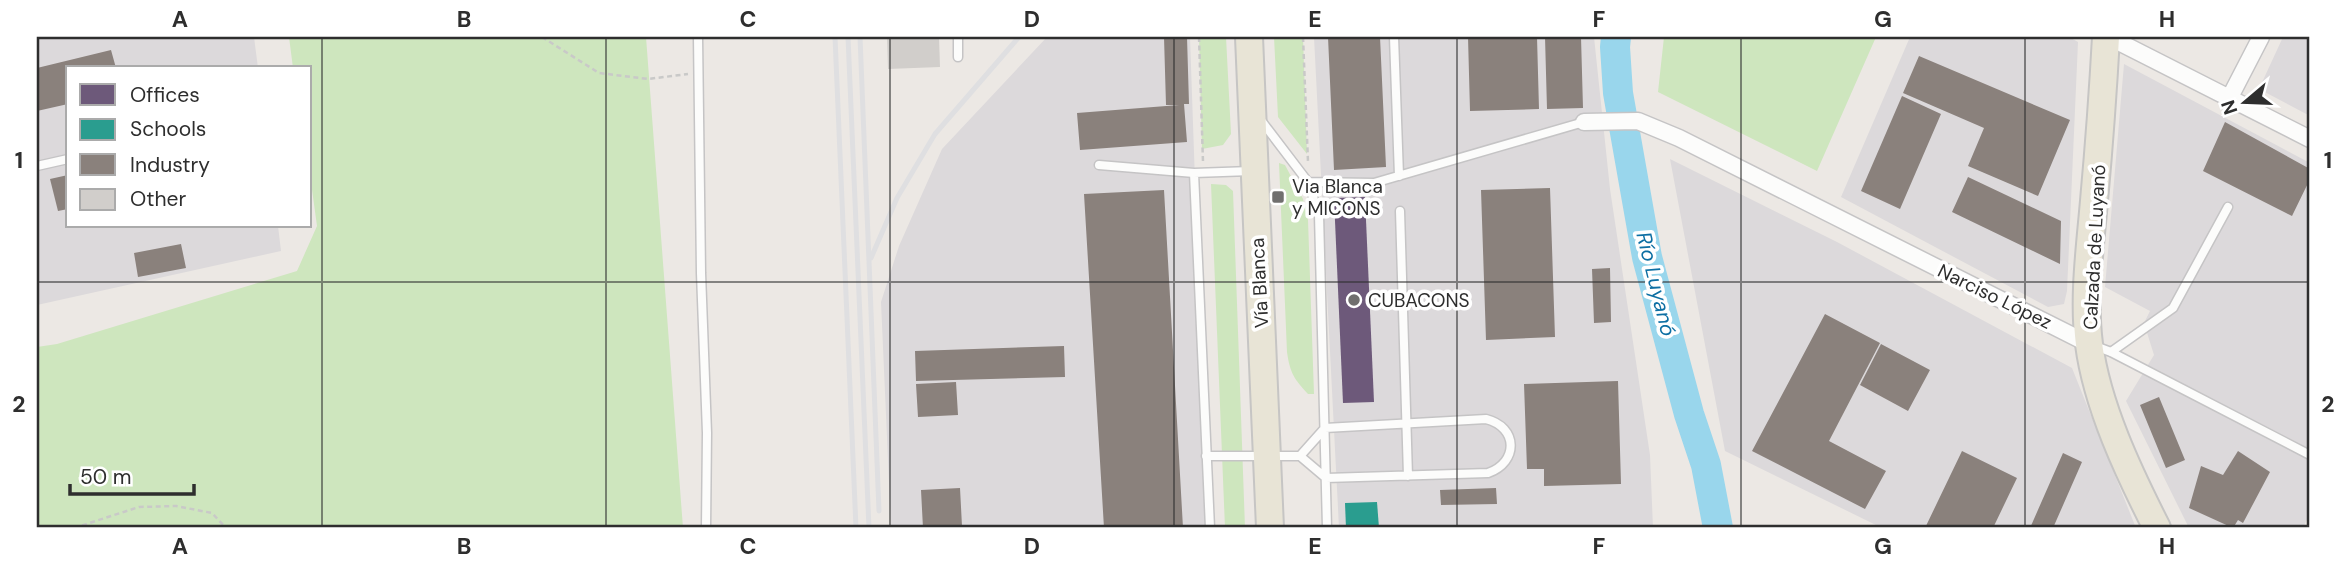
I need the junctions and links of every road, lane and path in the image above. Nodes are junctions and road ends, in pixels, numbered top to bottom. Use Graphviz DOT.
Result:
graph roads {
  1 [pos="542,37"];
  2 [pos="698,37"];
  3 [pos="958,37"];
  4 [pos="1199,37"];
  5 [pos="1249,37"];
  6 [pos="1303,37"];
  7 [pos="1394,37"];
  8 [pos="2107,37"];
  9 [pos="2260,37"];
  10 [pos="958,57"];
  11 [pos="699,73"];
  12 [pos="2230,97"];
  13 [pos="1252,108"];
  14 [pos="1584,122"];
  15 [pos="2310,139"];
  16 [pos="66,159"];
  17 [pos="1099,165"];
  18 [pos="37,166"];
  19 [pos="1254,170"];
  20 [pos="1198,173"];
  21 [pos="1399,176"];
  22 [pos="1308,182"];
  23 [pos="2228,207"];
  24 [pos="1400,211"];
  25 [pos="2100,348"];
  26 [pos="1406,424"];
  27 [pos="1325,428"];
  28 [pos="2310,455"];
  29 [pos="1206,456"];
  30 [pos="1267,456"];
  31 [pos="1300,456"];
  32 [pos="1408,475"];
  33 [pos="1326,478"];
  34 [pos="74,528"];
  35 [pos="226,528"];
  36 [pos="706,528"];
  37 [pos="1210,528"];
  38 [pos="1270,528"];
  39 [pos="1327,528"];
  40 [pos="2157,528"];
  1 -- 11 [label="path"];
  2 -- 11 [label="lane"];
  3 -- 10 [label="lane"];
  4 -- 20 [label="path"];
  5 -- 13 [label="main road, Vía Blanca"];
  6 -- 22 [label="path"];
  7 -- 21 [label="lane"];
  8 -- 12 [label="street"];
  8 -- 25 [label="main road, Calzada de Luyanó"];
  9 -- 12 [label="street"];
  11 -- 36 [label="lane"];
  12 -- 15 [label="street"];
  13 -- 19 [label="main road, Vía Blanca"];
  13 -- 22 [label="lane"];
  14 -- 21 [label="lane"];
  14 -- 25 [label="street, Narciso López"];
  16 -- 18 [label="lane"];
  17 -- 20 [label="lane"];
  19 -- 20 [label="lane"];
  19 -- 30 [label="main road, Vía Blanca"];
  20 -- 29 [label="lane"];
  21 -- 22 [label="lane"];
  22 -- 27 [label="lane"];
  23 -- 25 [label="lane"];
  24 -- 26 [label="lane"];
  25 -- 28 [label="lane, Narciso López"];
  25 -- 40 [label="main road, Calzada de Luyanó"];
  26 -- 27 [label="lane"];
  26 -- 32 [label="lane"];
  26 -- 32 [label="lane"];
  27 -- 31 [label="lane"];
  27 -- 33 [label="lane"];
  29 -- 30 [label="lane"];
  29 -- 37 [label="lane"];
  30 -- 31 [label="lane"];
  30 -- 38 [label="main road, Vía Blanca"];
  31 -- 33 [label="lane"];
  32 -- 33 [label="lane"];
  33 -- 39 [label="lane"];
  34 -- 35 [label="path"];
}
